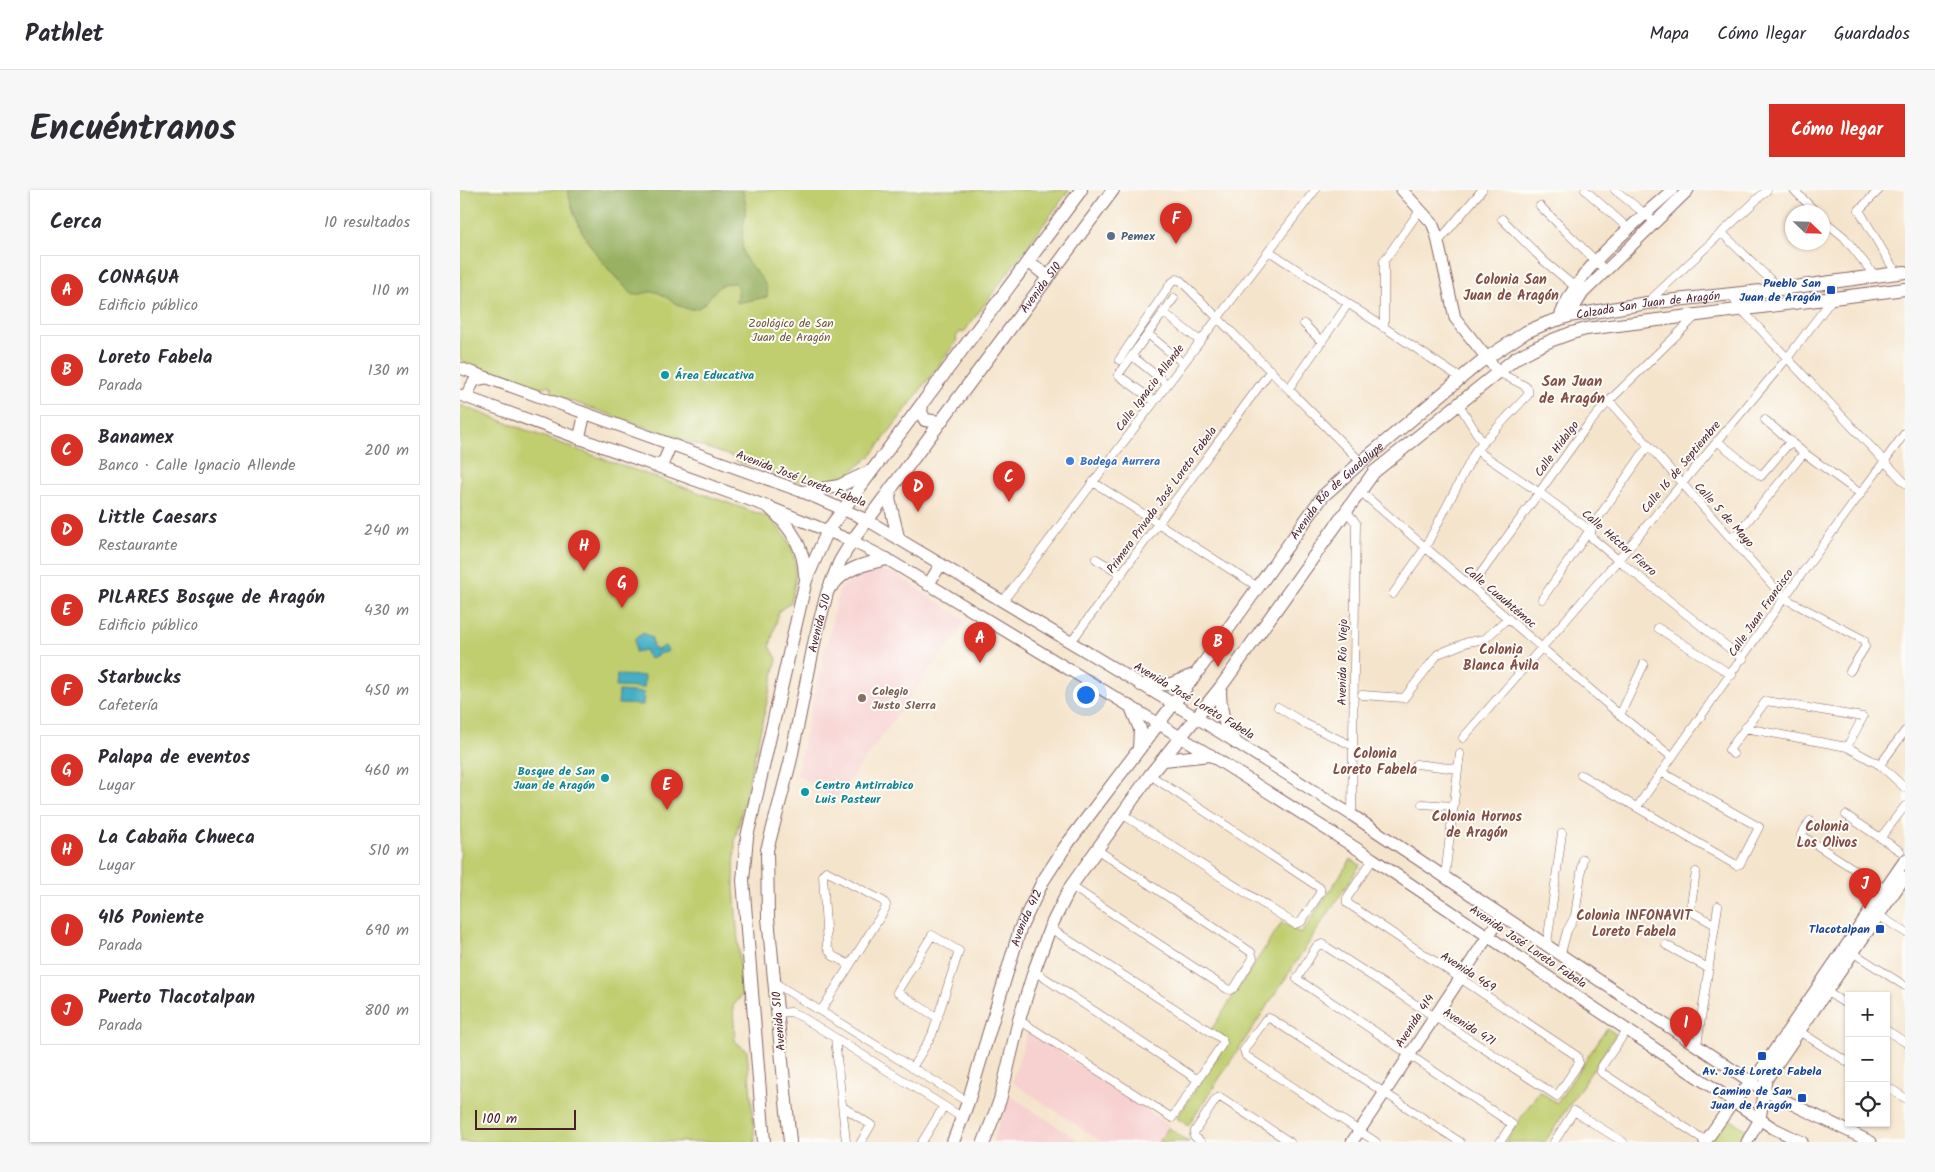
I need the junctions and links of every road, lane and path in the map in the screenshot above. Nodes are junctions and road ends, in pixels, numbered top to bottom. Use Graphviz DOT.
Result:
graph roads {
  1 [pos="1081,190"];
  2 [pos="1113,190"];
  3 [pos="1315,190"];
  4 [pos="1402,190"];
  5 [pos="1482,190"];
  6 [pos="1585,190"];
  7 [pos="1615,190"];
  8 [pos="1672,190"];
  9 [pos="1688,190"];
  10 [pos="1767,190"];
  11 [pos="1794,190"];
  12 [pos="1878,190"];
  13 [pos="1809,205"];
  14 [pos="1540,206"];
  15 [pos="1420,210"];
  16 [pos="1649,218"];
  17 [pos="1502,219"];
  18 [pos="1830,226"];
  19 [pos="1629,229"];
  20 [pos="1722,233"];
  21 [pos="1439,241"];
  22 [pos="1269,251"];
  23 [pos="1028,261"];
  24 [pos="1597,261"];
  25 [pos="1606,271"];
  26 [pos="1901,272"];
  27 [pos="1877,275"];
  28 [pos="1048,277"];
  29 [pos="1574,286"];
  30 [pos="1780,289"];
  31 [pos="1905,289"];
  32 [pos="1730,294"];
  33 [pos="1174,298"];
  34 [pos="1833,298"];
  35 [pos="1647,303"];
  36 [pos="1348,304"];
  37 [pos="1742,310"];
  38 [pos="1163,312"];
  39 [pos="1697,315"];
  40 [pos="1218,318"];
  41 [pos="1564,318"];
  42 [pos="1304,324"];
  43 [pos="1384,328"];
  44 [pos="1586,329"];
  45 [pos="1148,334"];
  46 [pos="1200,341"];
  47 [pos="1322,342"];
  48 [pos="1132,356"];
  49 [pos="1788,357"];
  50 [pos="1486,358"];
  51 [pos="1119,360"];
  52 [pos="1183,363"];
  53 [pos="464,370"];
  54 [pos="1271,370"];
  55 [pos="1498,372"];
  56 [pos="486,378"];
  57 [pos="1462,379"];
  58 [pos="1167,384"];
  59 [pos="1289,388"];
  60 [pos="460,389"];
  61 [pos="464,397"];
  62 [pos="1154,401"];
  63 [pos="1609,401"];
  64 [pos="1458,403"];
  65 [pos="922,405"];
  66 [pos="585,413"];
  67 [pos="1765,420"];
  68 [pos="941,422"];
  69 [pos="1903,438"];
  70 [pos="579,439"];
  71 [pos="1791,441"];
  72 [pos="1482,442"];
  73 [pos="1717,442"];
  74 [pos="671,444"];
  75 [pos="1648,446"];
  76 [pos="685,450"];
  77 [pos="1476,450"];
  78 [pos="1804,453"];
  79 [pos="1885,461"];
  80 [pos="1362,462"];
  81 [pos="654,466"];
  82 [pos="874,470"];
  83 [pos="668,471"];
  84 [pos="1092,482"];
  85 [pos="1905,483"];
  86 [pos="1681,484"];
  87 [pos="891,488"];
  88 [pos="803,492"];
  89 [pos="1360,492"];
  90 [pos="1540,493"];
  91 [pos="1861,494"];
  92 [pos="769,507"];
  93 [pos="844,509"];
  94 [pos="1347,512"];
  95 [pos="867,520"];
  96 [pos="1158,525"];
  97 [pos="828,530"];
  98 [pos="1591,531"];
  99 [pos="898,537"];
  100 [pos="1732,540"];
  101 [pos="852,541"];
  102 [pos="1425,548"];
  103 [pos="1096,559"];
  104 [pos="887,560"];
  105 [pos="1618,560"];
  106 [pos="940,564"];
  107 [pos="1122,574"];
  108 [pos="806,580"];
  109 [pos="928,585"];
  110 [pos="1472,587"];
  111 [pos="1258,588"];
  112 [pos="827,593"];
  113 [pos="1393,594"];
  114 [pos="1784,598"];
  115 [pos="1542,599"];
  116 [pos="1003,601"];
  117 [pos="1508,618"];
  118 [pos="1658,628"];
  119 [pos="793,633"];
  120 [pos="815,639"];
  121 [pos="1071,642"];
  122 [pos="1543,648"];
  123 [pos="1743,659"];
  124 [pos="1644,664"];
  125 [pos="1850,671"];
  126 [pos="1196,674"];
  127 [pos="1732,675"];
  128 [pos="1141,685"];
  129 [pos="1220,688"];
  130 [pos="1362,695"];
  131 [pos="1173,704"];
  132 [pos="1130,706"];
  133 [pos="1278,707"];
  134 [pos="1620,715"];
  135 [pos="1197,718"];
  136 [pos="1158,724"];
  137 [pos="1745,728"];
  138 [pos="1905,730"];
  139 [pos="1181,738"];
  140 [pos="1463,738"];
  141 [pos="1236,743"];
  142 [pos="1353,746"];
  143 [pos="1847,747"];
  144 [pos="1139,748"];
  145 [pos="1460,754"];
  146 [pos="1734,754"];
  147 [pos="1210,755"];
  148 [pos="1672,757"];
  149 [pos="1164,760"];
  150 [pos="1416,764"];
  151 [pos="1880,765"];
  152 [pos="1458,769"];
  153 [pos="1661,772"];
  154 [pos="1150,775"];
  155 [pos="1581,775"];
  156 [pos="1905,788"];
  157 [pos="1422,804"];
  158 [pos="1454,806"];
  159 [pos="1905,806"];
  160 [pos="1637,807"];
  161 [pos="1122,814"];
  162 [pos="1352,815"];
  163 [pos="1846,815"];
  164 [pos="1810,820"];
  165 [pos="1562,833"];
  166 [pos="1881,837"];
  167 [pos="1096,849"];
  168 [pos="1902,856"];
  169 [pos="1372,859"];
  170 [pos="1583,859"];
  171 [pos="1696,872"];
  172 [pos="1445,876"];
  173 [pos="1905,877"];
  174 [pos="1071,886"];
  175 [pos="1889,891"];
  176 [pos="1718,906"];
  177 [pos="1502,915"];
  178 [pos="1878,915"];
  179 [pos="768,918"];
  180 [pos="745,920"];
  181 [pos="1714,924"];
  182 [pos="1050,928"];
  183 [pos="1862,931"];
  184 [pos="1905,932"];
  185 [pos="1487,937"];
  186 [pos="1547,944"];
  187 [pos="1666,945"];
  188 [pos="1852,952"];
  189 [pos="1561,953"];
  190 [pos="850,965"];
  191 [pos="1708,968"];
  192 [pos="1034,971"];
  193 [pos="1459,980"];
  194 [pos="775,983"];
  195 [pos="1905,986"];
  196 [pos="1822,989"];
  197 [pos="1845,1003"];
  198 [pos="821,1011"];
  199 [pos="778,1014"];
  200 [pos="938,1018"];
  201 [pos="1434,1018"];
  202 [pos="1802,1018"];
  203 [pos="1019,1020"];
  204 [pos="1627,1030"];
  205 [pos="1799,1031"];
  206 [pos="1890,1033"];
  207 [pos="835,1038"];
  208 [pos="1786,1041"];
  209 [pos="1905,1042"];
  210 [pos="1697,1045"];
  211 [pos="1409,1056"];
  212 [pos="1845,1060"];
  213 [pos="912,1068"];
  214 [pos="1198,1080"];
  215 [pos="1750,1082"];
  216 [pos="1890,1089"];
  217 [pos="1763,1090"];
  218 [pos="1384,1093"];
  219 [pos="1557,1096"];
  220 [pos="1905,1098"];
  221 [pos="1734,1101"];
  222 [pos="968,1102"];
  223 [pos="843,1106"];
  224 [pos="944,1106"];
  225 [pos="963,1118"];
  226 [pos="1760,1119"];
  227 [pos="1359,1131"];
  228 [pos="764,1142"];
  229 [pos="790,1142"];
  230 [pos="846,1142"];
  231 [pos="861,1142"];
  232 [pos="922,1142"];
  233 [pos="953,1142"];
  234 [pos="984,1142"];
  235 [pos="1201,1142"];
  236 [pos="1290,1142"];
  237 [pos="1352,1142"];
  238 [pos="1376,1142"];
  239 [pos="1460,1142"];
  240 [pos="1500,1142"];
  241 [pos="1554,1142"];
  242 [pos="1623,1142"];
  243 [pos="1706,1142"];
  244 [pos="1747,1142"];
  245 [pos="1802,1142"];
  246 [pos="1871,1142"];
  1 -- 23 [label="main road, Avenida 510"];
  2 -- 28 [label="main road, Avenida 510"];
  3 -- 22 [label="street, Calle Ignacio Allende"];
  4 -- 15 [label="main road"];
  5 -- 21 [label="street"];
  6 -- 19 [label="street"];
  7 -- 16 [label="street"];
  8 -- 16 [label="main road"];
  9 -- 16 [label="main road"];
  10 -- 20 [label="street"];
  11 -- 13 [label="street"];
  12 -- 26 [label="street"];
  14 -- 24 [label="street"];
  15 -- 21 [label="main road"];
  15 -- 43 [label="street"];
  16 -- 19 [label="main road"];
  16 -- 25 [label="main road"];
  17 -- 29 [label="street"];
  18 -- 27 [label="street"];
  19 -- 24 [label="main road"];
  20 -- 30 [label="street"];
  20 -- 35 [label="street"];
  21 -- 50 [label="main road"];
  22 -- 36 [label="street"];
  22 -- 40 [label="street, Calle Ignacio Allende"];
  23 -- 28 [label="main road"];
  23 -- 65 [label="main road, Avenida 510"];
  24 -- 25 [label="street"];
  24 -- 29 [label="main road"];
  25 -- 41 [label="main road"];
  26 -- 27 [label="main road, Calzada San Juan de Aragón"];
  27 -- 30 [label="main road, Calzada San Juan de Aragón"];
  28 -- 68 [label="main road, Avenida 510"];
  29 -- 41 [label="main road"];
  30 -- 32 [label="main road, Calzada San Juan de Aragón"];
  31 -- 34 [label="main road, Calzada San Juan de Aragón"];
  32 -- 35 [label="main road, Calzada San Juan de Aragón"];
  32 -- 37 [label="street"];
  33 -- 38 [label="street"];
  34 -- 37 [label="main road, Calzada San Juan de Aragón"];
  34 -- 49 [label="street, Calle 16 de Septiembre"];
  35 -- 41 [label="main road, Calzada San Juan de Aragón"];
  36 -- 43 [label="street"];
  36 -- 47 [label="street"];
  37 -- 39 [label="main road, Calzada San Juan de Aragón"];
  37 -- 49 [label="street"];
  38 -- 45 [label="street"];
  38 -- 46 [label="street"];
  39 -- 44 [label="main road, Calzada San Juan de Aragón"];
  39 -- 63 [label="street, Calle Hidalgo"];
  40 -- 46 [label="street, Calle Ignacio Allende"];
  40 -- 51 [label="street"];
  40 -- 54 [label="street"];
  41 -- 50 [label="main road, Avenida Río de Guadalupe"];
  42 -- 47 [label="street"];
  43 -- 57 [label="street"];
  44 -- 55 [label="main road, Avenida Río de Guadalupe"];
  45 -- 48 [label="street"];
  45 -- 52 [label="street"];
  46 -- 52 [label="street, Calle Ignacio Allende"];
  47 -- 59 [label="street"];
  48 -- 58 [label="street"];
  48 -- 62 [label="street"];
  49 -- 73 [label="street, Calle 16 de Septiembre"];
  49 -- 79 [label="street"];
  50 -- 55 [label="main road"];
  50 -- 57 [label="main road, Avenida Río de Guadalupe"];
  52 -- 58 [label="street, Calle Ignacio Allende"];
  53 -- 56 [label="main road, Avenida José Loreto Fabela"];
  53 -- 60 [label="main road"];
  54 -- 59 [label="street"];
  54 -- 96 [label="street, Primera Privada José Loreto Fabela"];
  55 -- 64 [label="main road, Avenida Río de Guadalupe"];
  55 -- 72 [label="street"];
  56 -- 61 [label="main road"];
  56 -- 66 [label="main road, Avenida José Loreto Fabela"];
  57 -- 80 [label="main road, Avenida Río de Guadalupe"];
  58 -- 62 [label="street, Calle Ignacio Allende"];
  59 -- 80 [label="street"];
  61 -- 70 [label="main road, Avenida José Loreto Fabela"];
  62 -- 84 [label="street, Calle Ignacio Allende"];
  63 -- 75 [label="street, Calle 5 de Mayo"];
  63 -- 90 [label="street, Calle Hidalgo"];
  64 -- 72 [label="street"];
  64 -- 89 [label="main road, Avenida Río de Guadalupe"];
  65 -- 68 [label="main road"];
  65 -- 82 [label="main road, Avenida 510"];
  66 -- 70 [label="main road"];
  66 -- 74 [label="main road, Avenida José Loreto Fabela"];
  67 -- 71 [label="street"];
  68 -- 87 [label="main road, Avenida 510"];
  69 -- 79 [label="street, Calle Juan Francisco"];
  70 -- 81 [label="main road, Avenida José Loreto Fabela"];
  71 -- 73 [label="street"];
  71 -- 78 [label="street"];
  72 -- 77 [label="street"];
  73 -- 86 [label="street, Calle 16 de Septiembre"];
  74 -- 76 [label="main road, Avenida José Loreto Fabela"];
  74 -- 81 [label="main road"];
  75 -- 86 [label="street, Calle 5 de Mayo"];
  75 -- 98 [label="street"];
  76 -- 83 [label="main road"];
  76 -- 88 [label="main road, Avenida José Loreto Fabela"];
  77 -- 90 [label="street, Calle Héctor Fierro"];
  77 -- 102 [label="street"];
  78 -- 91 [label="street"];
  78 -- 100 [label="street"];
  79 -- 85 [label="street"];
  79 -- 91 [label="street, Calle Juan Francisco"];
  80 -- 111 [label="main road, Avenida Río de Guadalupe"];
  81 -- 83 [label="main road, Avenida José Loreto Fabela"];
  82 -- 88 [label="main road"];
  82 -- 93 [label="main road, Avenida 510"];
  83 -- 92 [label="main road, Avenida José Loreto Fabela"];
  84 -- 96 [label="street"];
  84 -- 116 [label="street, Calle Ignacio Allende"];
  86 -- 100 [label="street, Calle 5 de Mayo"];
  86 -- 105 [label="street, Calle 16 de Septiembre"];
  87 -- 95 [label="main road, Avenida 510"];
  87 -- 99 [label="main road"];
  88 -- 93 [label="main road, Avenida José Loreto Fabela"];
  89 -- 94 [label="main road, Avenida Río de Guadalupe"];
  89 -- 102 [label="street, Calle Cuauhtémoc"];
  90 -- 98 [label="street, Calle Héctor Fierro"];
  90 -- 110 [label="street, Calle Hidalgo"];
  91 -- 114 [label="street, Calle Juan Francisco"];
  92 -- 97 [label="main road, Avenida José Loreto Fabela"];
  92 -- 108 [label="main road"];
  93 -- 95 [label="main road, Avenida José Loreto Fabela"];
  93 -- 97 [label="main road, Avenida 510"];
  94 -- 129 [label="main road, Avenida Río de Guadalupe"];
  94 -- 142 [label="street, Avenida Río Viejo"];
  95 -- 99 [label="main road, Avenida José Loreto Fabela"];
  95 -- 101 [label="main road, Avenida 510"];
  96 -- 107 [label="street, Primera Privada José Loreto Fabela"];
  96 -- 111 [label="street"];
  97 -- 101 [label="main road, Avenida José Loreto Fabela"];
  97 -- 108 [label="main road, Avenida 510"];
  98 -- 105 [label="street, Calle Héctor Fierro"];
  98 -- 115 [label="street"];
  99 -- 106 [label="main road, Avenida José Loreto Fabela"];
  100 -- 114 [label="street, Calle 5 de Mayo"];
  101 -- 104 [label="main road, Avenida José Loreto Fabela"];
  101 -- 112 [label="main road, Avenida 510"];
  102 -- 110 [label="street, Calle Cuauhtémoc"];
  102 -- 113 [label="street"];
  103 -- 107 [label="street"];
  104 -- 109 [label="main road, Avenida José Loreto Fabela"];
  104 -- 112 [label="main road"];
  105 -- 122 [label="street, Calle 16 de Septiembre"];
  105 -- 123 [label="street, Calle Héctor Fierro"];
  106 -- 109 [label="main road"];
  106 -- 116 [label="main road, Avenida José Loreto Fabela"];
  107 -- 121 [label="street, Primera Privada José Loreto Fabela"];
  108 -- 119 [label="main road, Avenida 510"];
  109 -- 132 [label="main road, Avenida José Loreto Fabela"];
  110 -- 117 [label="street, Calle Cuauhtémoc"];
  111 -- 126 [label="main road, Avenida Río de Guadalupe"];
  112 -- 120 [label="main road, Avenida 510"];
  114 -- 123 [label="street, Calle Juan Francisco"];
  114 -- 125 [label="street"];
  116 -- 121 [label="main road, Avenida José Loreto Fabela"];
  117 -- 122 [label="street, Calle Cuauhtémoc"];
  117 -- 130 [label="street"];
  118 -- 127 [label="street"];
  119 -- 120 [label="main road"];
  119 -- 180 [label="main road, Avenida 510"];
  120 -- 179 [label="main road, Avenida 510"];
  121 -- 128 [label="main road, Avenida José Loreto Fabela"];
  122 -- 134 [label="street, Calle Cuauhtémoc"];
  122 -- 140 [label="street, Calle 16 de Septiembre"];
  123 -- 127 [label="street, Calle Juan Francisco"];
  124 -- 134 [label="street"];
  126 -- 128 [label="main road"];
  126 -- 131 [label="main road, Avenida Río de Guadalupe"];
  127 -- 148 [label="street, Calle Juan Francisco"];
  128 -- 131 [label="main road, Avenida José Loreto Fabela"];
  129 -- 135 [label="main road, Avenida Río de Guadalupe"];
  129 -- 141 [label="main road"];
  131 -- 135 [label="main road, Avenida José Loreto Fabela"];
  131 -- 136 [label="main road, Avenida Río de Guadalupe"];
  132 -- 136 [label="main road, Avenida José Loreto Fabela"];
  132 -- 144 [label="main road"];
  133 -- 142 [label="street"];
  134 -- 148 [label="street, Calle Cuauhtémoc"];
  135 -- 139 [label="main road, Avenida Río de Guadalupe"];
  135 -- 141 [label="main road, Avenida José Loreto Fabela"];
  136 -- 139 [label="main road, Avenida José Loreto Fabela"];
  136 -- 144 [label="main road, Avenida 412"];
  137 -- 143 [label="street"];
  137 -- 143 [label="street"];
  137 -- 146 [label="street"];
  138 -- 151 [label="street"];
  139 -- 147 [label="main road, Avenida José Loreto Fabela"];
  139 -- 149 [label="main road, Avenida 412"];
  141 -- 162 [label="main road, Avenida José Loreto Fabela"];
  142 -- 162 [label="street, Avenida Río Viejo"];
  143 -- 151 [label="street"];
  144 -- 222 [label="main road, Avenida 412"];
  145 -- 152 [label="street"];
  147 -- 149 [label="main road"];
  147 -- 169 [label="main road, Avenida José Loreto Fabela"];
  148 -- 153 [label="street, Calle Juan Francisco"];
  149 -- 154 [label="main road, Avenida 412"];
  150 -- 152 [label="street"];
  151 -- 156 [label="street"];
  152 -- 158 [label="street"];
  153 -- 160 [label="street, Calle Juan Francisco"];
  153 -- 160 [label="street"];
  154 -- 161 [label="main road, Avenida 412"];
  154 -- 161 [label="street"];
  155 -- 160 [label="street"];
  157 -- 158 [label="street"];
  158 -- 172 [label="street"];
  159 -- 166 [label="street"];
  161 -- 167 [label="main road, Avenida 412"];
  162 -- 172 [label="main road, Avenida José Loreto Fabela"];
  163 -- 166 [label="street"];
  164 -- 175 [label="street"];
  165 -- 186 [label="street"];
  166 -- 168 [label="street"];
  167 -- 174 [label="main road, Avenida 412"];
  167 -- 174 [label="street"];
  168 -- 175 [label="main road"];
  169 -- 185 [label="main road, Avenida José Loreto Fabela"];
  169 -- 193 [label="street, Avenida 469"];
  170 -- 189 [label="street"];
  171 -- 181 [label="street"];
  172 -- 177 [label="main road, Avenida José Loreto Fabela"];
  173 -- 175 [label="main road"];
  174 -- 182 [label="main road, Avenida 412"];
  175 -- 178 [label="main road"];
  175 -- 183 [label="main road"];
  176 -- 181 [label="street"];
  177 -- 185 [label="main road, Avenida 414"];
  177 -- 186 [label="main road, Avenida José Loreto Fabela"];
  178 -- 183 [label="main road"];
  178 -- 184 [label="street"];
  179 -- 180 [label="main road"];
  179 -- 194 [label="main road, Avenida 510"];
  180 -- 228 [label="main road, Avenida 510"];
  181 -- 191 [label="street"];
  182 -- 192 [label="main road, Avenida 412"];
  182 -- 214 [label="street"];
  183 -- 188 [label="main road"];
  183 -- 196 [label="main road"];
  185 -- 193 [label="main road, Avenida 414"];
  185 -- 204 [label="main road, Avenida José Loreto Fabela"];
  186 -- 189 [label="main road, Avenida José Loreto Fabela"];
  187 -- 191 [label="street"];
  188 -- 195 [label="street"];
  188 -- 196 [label="main road"];
  189 -- 210 [label="main road, Avenida José Loreto Fabela"];
  190 -- 190 [label="street"];
  190 -- 198 [label="street"];
  191 -- 210 [label="street"];
  192 -- 203 [label="main road, Avenida 412"];
  192 -- 214 [label="street"];
  193 -- 201 [label="main road, Avenida 414"];
  193 -- 219 [label="street, Avenida 469"];
  194 -- 198 [label="street"];
  194 -- 199 [label="main road, Avenida 510"];
  196 -- 197 [label="street"];
  196 -- 202 [label="main road"];
  198 -- 213 [label="street"];
  199 -- 207 [label="street"];
  199 -- 229 [label="main road, Avenida 510"];
  200 -- 200 [label="street"];
  200 -- 213 [label="street"];
  201 -- 211 [label="main road, Avenida 414"];
  201 -- 211 [label="street, Avenida 471"];
  201 -- 219 [label="street, Avenida 471"];
  202 -- 205 [label="main road"];
  202 -- 208 [label="main road"];
  203 -- 214 [label="street"];
  203 -- 234 [label="main road, Avenida 412"];
  204 -- 221 [label="main road, Avenida José Loreto Fabela"];
  204 -- 243 [label="street"];
  205 -- 208 [label="main road"];
  205 -- 212 [label="street"];
  206 -- 209 [label="street"];
  207 -- 223 [label="street"];
  207 -- 224 [label="street"];
  208 -- 215 [label="main road"];
  208 -- 217 [label="main road"];
  210 -- 215 [label="main road, Avenida José Loreto Fabela"];
  211 -- 218 [label="main road, Avenida 414"];
  211 -- 240 [label="street"];
  213 -- 222 [label="street"];
  215 -- 217 [label="main road, Avenida José Loreto Fabela"];
  215 -- 221 [label="main road"];
  216 -- 220 [label="street"];
  217 -- 226 [label="main road"];
  217 -- 246 [label="main road, Avenida José Loreto Fabela"];
  218 -- 227 [label="main road, Avenida 414"];
  218 -- 227 [label="street"];
  218 -- 239 [label="street"];
  221 -- 226 [label="main road, Avenida José Loreto Fabela"];
  221 -- 243 [label="main road"];
  222 -- 225 [label="main road, Avenida 412"];
  223 -- 230 [label="street"];
  223 -- 231 [label="street"];
  224 -- 225 [label="street"];
  224 -- 232 [label="street"];
  225 -- 233 [label="main road, Avenida 412"];
  226 -- 244 [label="main road"];
  226 -- 245 [label="main road, Avenida José Loreto Fabela"];
  227 -- 237 [label="main road, Avenida 414"];
  227 -- 238 [label="street"];
  235 -- 236 [label="street"];
  241 -- 242 [label="street"];
}
